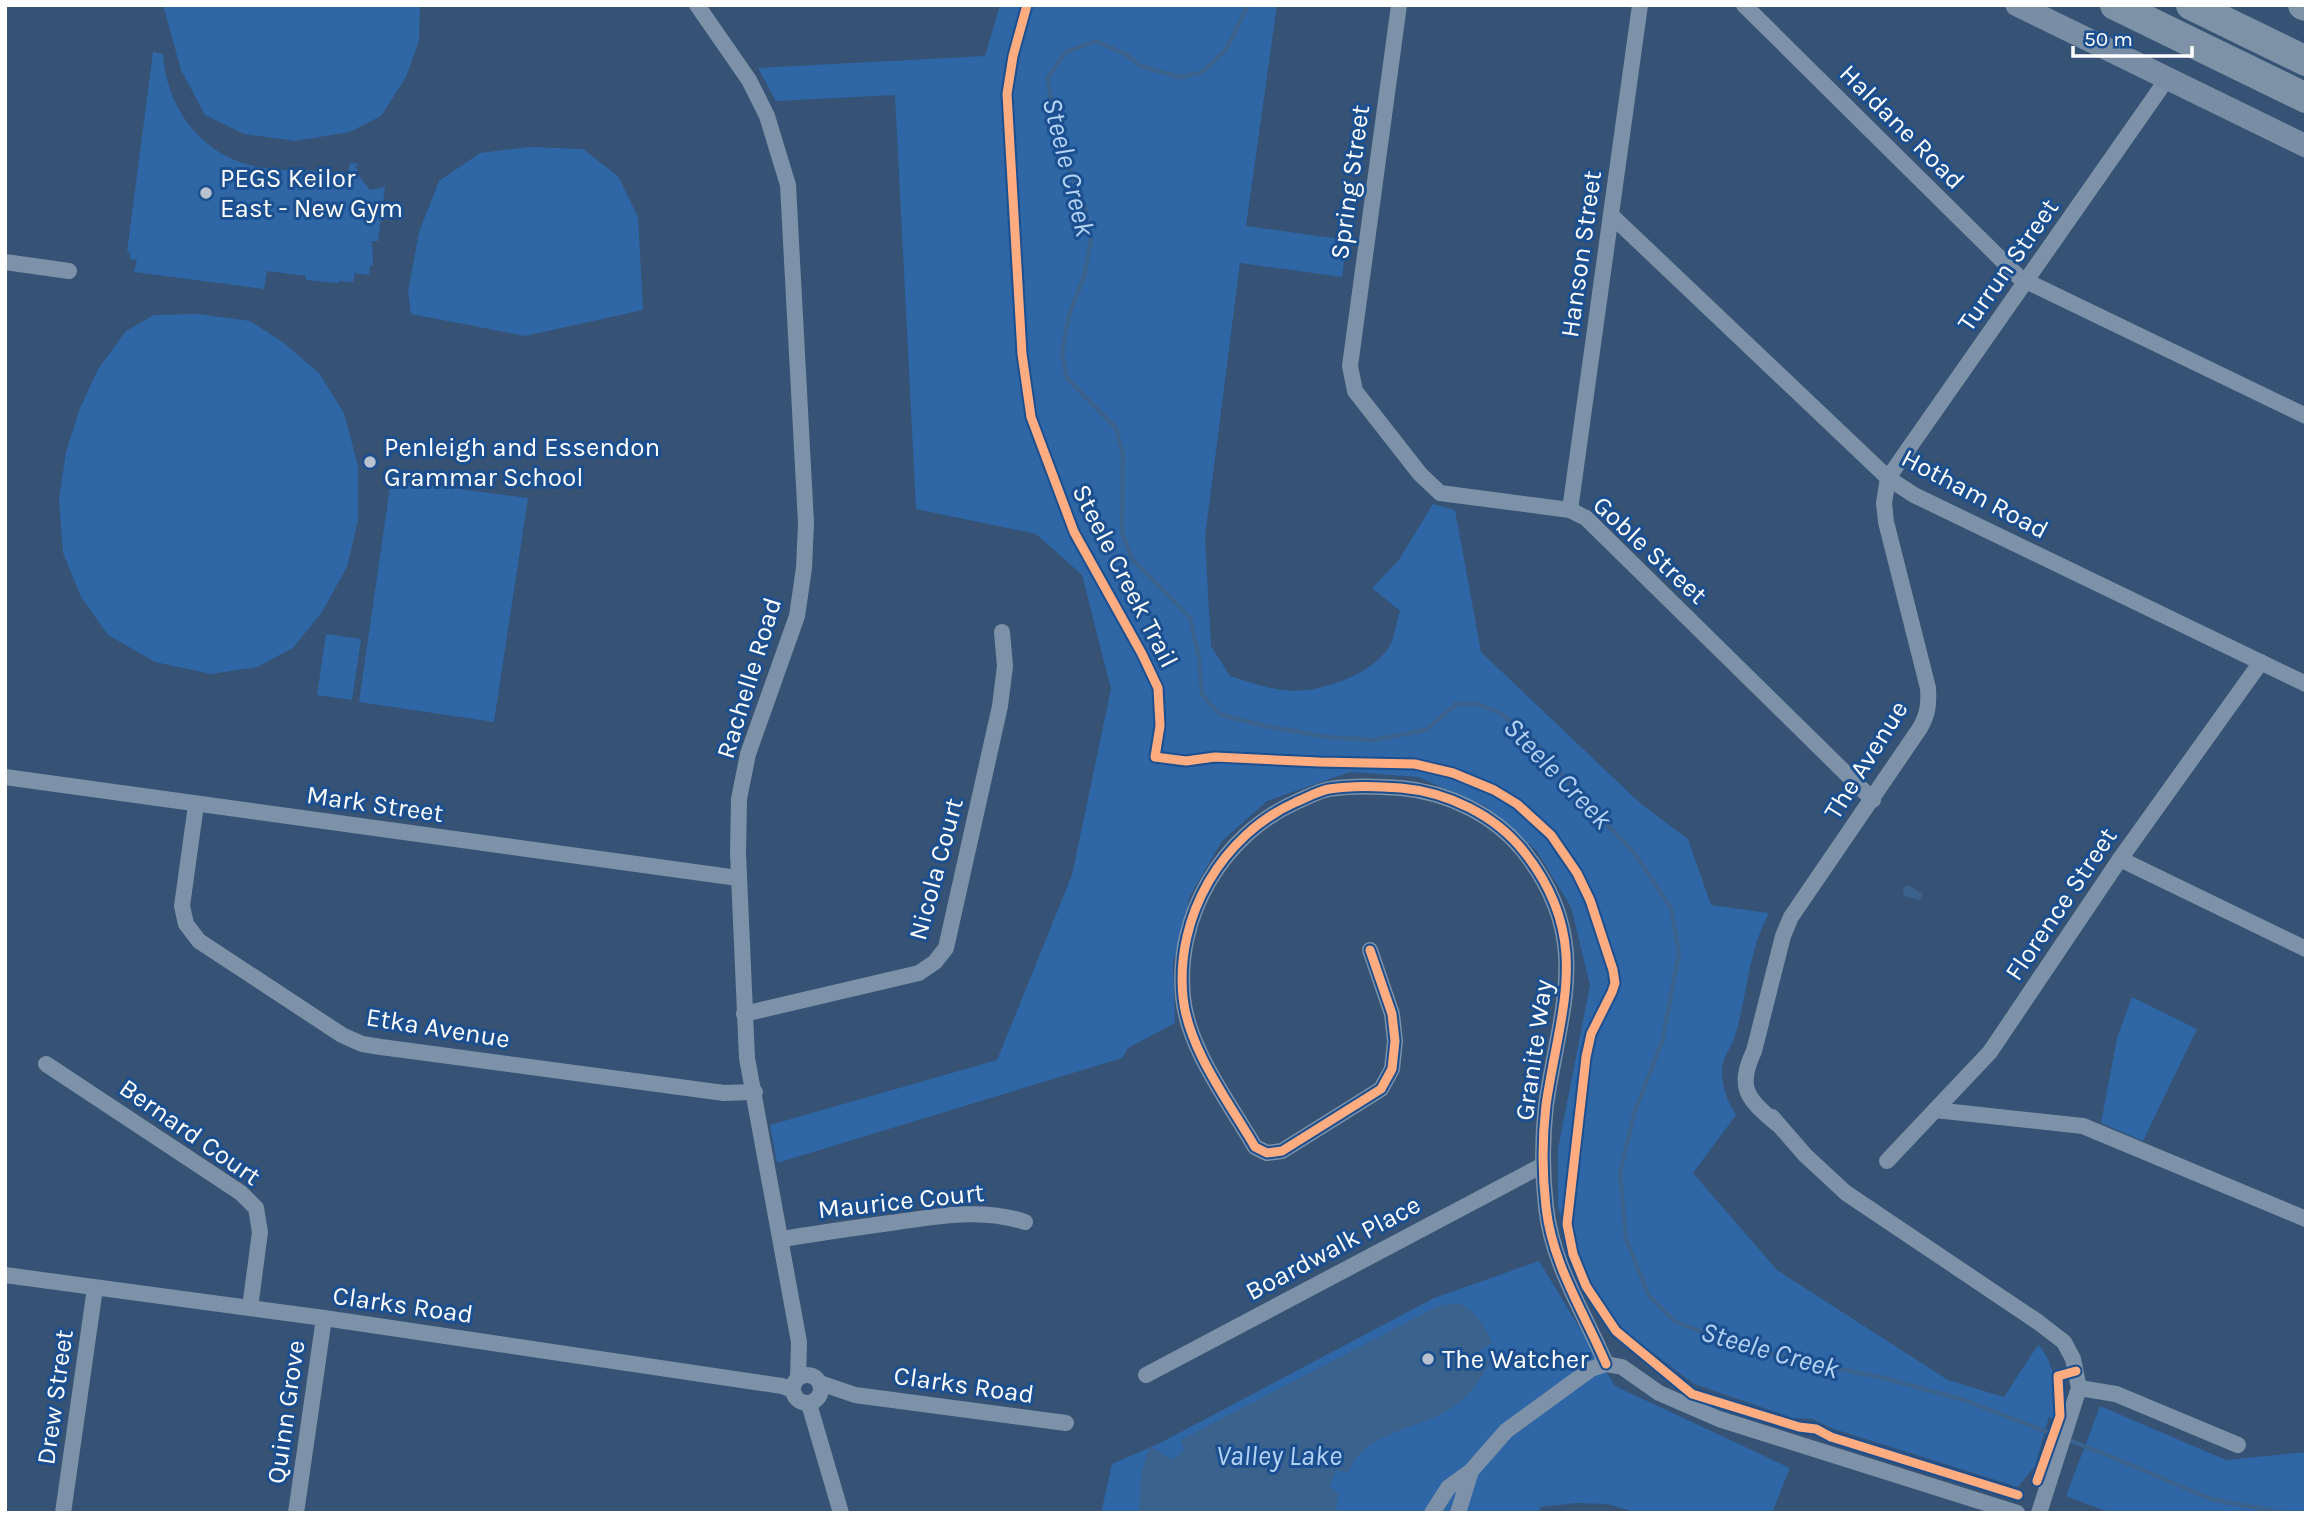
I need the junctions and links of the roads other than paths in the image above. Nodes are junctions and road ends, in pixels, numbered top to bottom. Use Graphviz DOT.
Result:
graph roads {
  1 [pos="697,5"];
  2 [pos="1399,5"];
  3 [pos="1640,5"];
  4 [pos="1744,5"];
  5 [pos="2017,5"];
  6 [pos="2115,5"];
  7 [pos="2191,5"];
  8 [pos="2306,61"];
  9 [pos="2166,79"];
  10 [pos="2306,98"];
  11 [pos="2306,146"];
  12 [pos="1612,216"];
  13 [pos="5,262"];
  14 [pos="69,271"];
  15 [pos="2026,282"];
  16 [pos="1350,366"];
  17 [pos="2306,416"];
  18 [pos="1888,478"];
  19 [pos="1570,510"];
  20 [pos="1002,632"];
  21 [pos="2261,662"];
  22 [pos="2306,684"];
  23 [pos="5,776"];
  24 [pos="1872,800"];
  25 [pos="196,805"];
  26 [pos="2120,859"];
  27 [pos="738,878"];
  28 [pos="2306,949"];
  29 [pos="1370,950"];
  30 [pos="744,1014"];
  31 [pos="46,1064"];
  32 [pos="755,1092"];
  33 [pos="1935,1110"];
  34 [pos="1888,1161"];
  35 [pos="1543,1165"];
  36 [pos="2306,1219"];
  37 [pos="1025,1222"];
  38 [pos="782,1239"];
  39 [pos="5,1275"];
  40 [pos="95,1288"];
  41 [pos="250,1308"];
  42 [pos="324,1318"];
  43 [pos="1605,1364"];
  44 [pos="1146,1375"];
  45 [pos="806,1382"];
  46 [pos="2079,1388"];
  47 [pos="855,1395"];
  48 [pos="813,1402"];
  49 [pos="1066,1423"];
  50 [pos="2238,1446"];
  51 [pos="1471,1471"];
  52 [pos="63,1513"];
  53 [pos="296,1513"];
  54 [pos="841,1513"];
  55 [pos="1432,1513"];
  56 [pos="1458,1513"];
  57 [pos="2017,1513"];
  58 [pos="2039,1513"];
  1 -- 27 [label="street, Rachelle Road"];
  2 -- 16 [label="street, Spring Street"];
  3 -- 12 [label="street, Hanson Street"];
  4 -- 15 [label="street, Haldane Road"];
  5 -- 9 [label="main road"];
  6 -- 10 [label="highway"];
  7 -- 8 [label="highway"];
  9 -- 11 [label="main road"];
  9 -- 15 [label="street, Turrun Street"];
  12 -- 18 [label="street, Hotham Road"];
  12 -- 19 [label="street, Hanson Street"];
  13 -- 14 [label="street"];
  15 -- 17 [label="street, Haldane Road"];
  15 -- 18 [label="street, Turrun Street"];
  16 -- 19 [label="street, Goble Street"];
  18 -- 21 [label="street, Hotham Road"];
  18 -- 24 [label="street, The Avenue"];
  19 -- 24 [label="street, Goble Street"];
  20 -- 30 [label="street, Nicola Court"];
  21 -- 22 [label="street, Hotham Road"];
  21 -- 26 [label="street, Florence Street"];
  23 -- 25 [label="street, Mark Street"];
  24 -- 46 [label="street, The Avenue"];
  25 -- 27 [label="street, Mark Street"];
  25 -- 32 [label="street, Etka Avenue"];
  26 -- 28 [label="street"];
  26 -- 33 [label="street, Florence Street"];
  27 -- 30 [label="street, Rachelle Road"];
  29 -- 35 [label="street, Granite Way"];
  30 -- 32 [label="street, Rachelle Road"];
  31 -- 41 [label="street, Bernard Court"];
  32 -- 38 [label="street, Rachelle Road"];
  33 -- 34 [label="street, Florence Street"];
  33 -- 36 [label="street"];
  35 -- 43 [label="street, Granite Way"];
  35 -- 44 [label="street, Boardwalk Place"];
  37 -- 38 [label="street, Maurice Court"];
  38 -- 45 [label="street, Rachelle Road"];
  39 -- 40 [label="street, Clarks Road"];
  40 -- 41 [label="street, Clarks Road"];
  40 -- 52 [label="street, Drew Street"];
  41 -- 42 [label="street, Clarks Road"];
  42 -- 45 [label="street, Clarks Road"];
  42 -- 53 [label="street, Quinn Grove"];
  43 -- 51 [label="street"];
  43 -- 57 [label="street"];
  45 -- 47 [label="street, Clarks Road"];
  45 -- 48 [label="street"];
  45 -- 48 [label="street"];
  46 -- 50 [label="street"];
  46 -- 58 [label="street"];
  47 -- 48 [label="street, Clarks Road"];
  47 -- 49 [label="street, Clarks Road"];
  48 -- 54 [label="street"];
  51 -- 55 [label="street"];
  51 -- 56 [label="street"];
}
